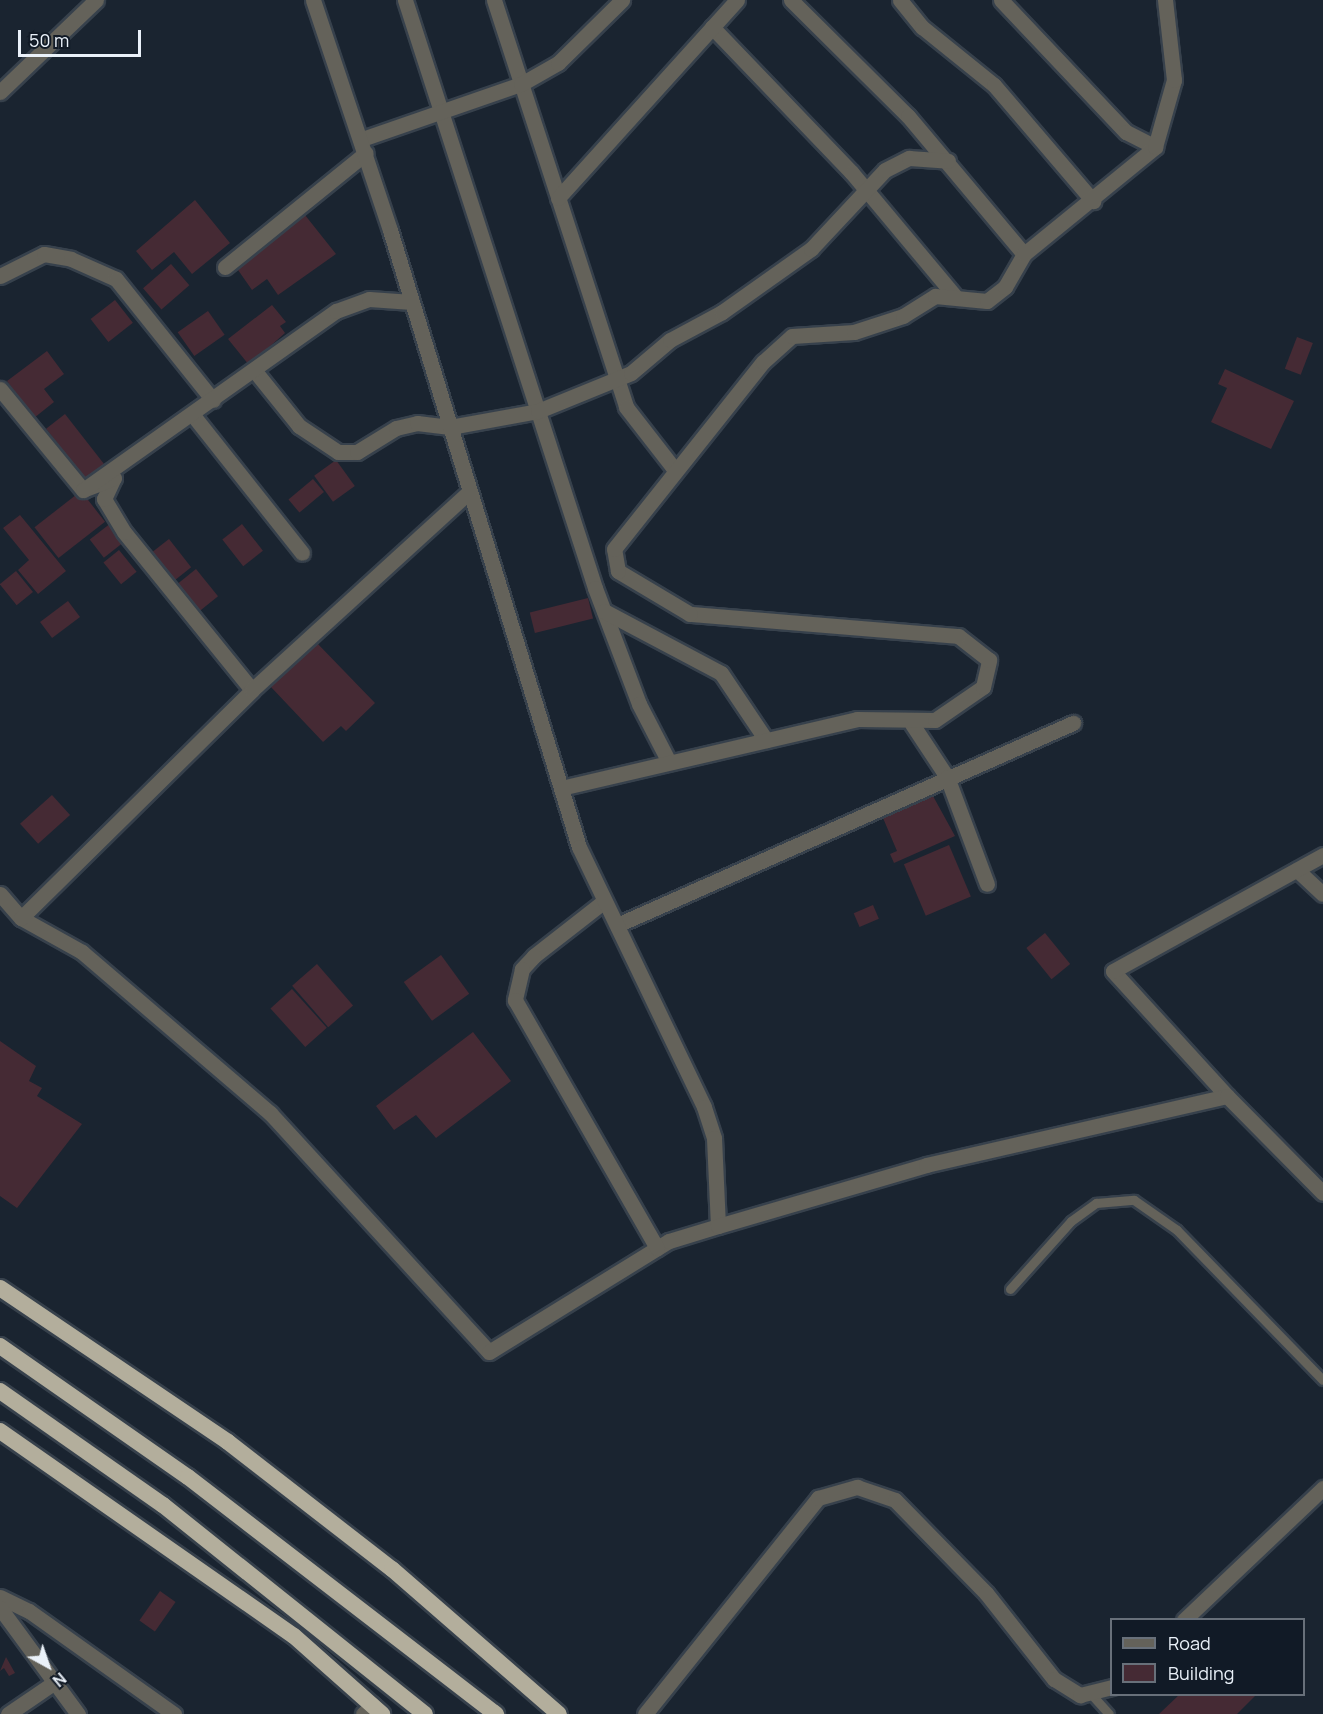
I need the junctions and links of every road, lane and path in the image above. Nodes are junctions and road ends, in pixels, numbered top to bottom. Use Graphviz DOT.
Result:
graph roads {
  1 [pos="96,0"];
  2 [pos="302,0"];
  3 [pos="405,0"];
  4 [pos="494,0"];
  5 [pos="622,0"];
  6 [pos="737,0"];
  7 [pos="791,0"];
  8 [pos="900,0"];
  9 [pos="1001,0"];
  10 [pos="1165,0"];
  11 [pos="315,7"];
  12 [pos="712,27"];
  13 [pos="521,84"];
  14 [pos="0,92"];
  15 [pos="445,112"];
  16 [pos="364,146"];
  17 [pos="1155,147"];
  18 [pos="948,161"];
  19 [pos="867,191"];
  20 [pos="558,198"];
  21 [pos="1093,201"];
  22 [pos="1024,254"];
  23 [pos="225,267"];
  24 [pos="0,276"];
  25 [pos="955,296"];
  26 [pos="412,302"];
  27 [pos="254,370"];
  28 [pos="615,379"];
  29 [pos="0,388"];
  30 [pos="213,400"];
  31 [pos="538,411"];
  32 [pos="192,414"];
  33 [pos="450,427"];
  34 [pos="675,470"];
  35 [pos="83,490"];
  36 [pos="469,492"];
  37 [pos="302,553"];
  38 [pos="604,611"];
  39 [pos="252,690"];
  40 [pos="1073,723"];
  41 [pos="912,724"];
  42 [pos="766,740"];
  43 [pos="669,762"];
  44 [pos="947,777"];
  45 [pos="561,788"];
  46 [pos="1323,855"];
  47 [pos="1297,870"];
  48 [pos="987,884"];
  49 [pos="0,894"];
  50 [pos="1323,894"];
  51 [pos="603,902"];
  52 [pos="21,918"];
  53 [pos="617,925"];
  54 [pos="1227,1096"];
  55 [pos="1323,1193"];
  56 [pos="718,1226"];
  57 [pos="657,1248"];
  58 [pos="0,1288"];
  59 [pos="1010,1289"];
  60 [pos="0,1346"];
  61 [pos="1323,1380"];
  62 [pos="0,1391"];
  63 [pos="0,1431"];
  64 [pos="1323,1488"];
  65 [pos="0,1597"];
  66 [pos="0,1608"];
  67 [pos="1186,1618"];
  68 [pos="52,1684"];
  69 [pos="1110,1688"];
  70 [pos="1092,1695"];
  71 [pos="372,1711"];
  72 [pos="8,1714"];
  73 [pos="78,1714"];
  74 [pos="174,1714"];
  75 [pos="425,1714"];
  76 [pos="496,1714"];
  77 [pos="559,1714"];
  78 [pos="645,1714"];
  79 [pos="1109,1714"];
  1 -- 14 [label="street"];
  2 -- 11 [label="street"];
  3 -- 15 [label="street"];
  4 -- 13 [label="street"];
  5 -- 13 [label="street"];
  6 -- 12 [label="street"];
  7 -- 18 [label="street"];
  8 -- 21 [label="street"];
  9 -- 17 [label="street"];
  10 -- 17 [label="street"];
  11 -- 16 [label="street"];
  12 -- 19 [label="street"];
  12 -- 20 [label="street"];
  13 -- 15 [label="street"];
  13 -- 20 [label="street"];
  15 -- 16 [label="street"];
  15 -- 31 [label="street"];
  16 -- 23 [label="street"];
  16 -- 26 [label="street"];
  17 -- 21 [label="street"];
  18 -- 19 [label="street"];
  18 -- 22 [label="street"];
  19 -- 25 [label="street"];
  19 -- 28 [label="street"];
  20 -- 28 [label="street"];
  21 -- 22 [label="street"];
  22 -- 25 [label="street"];
  24 -- 30 [label="street"];
  25 -- 34 [label="street"];
  26 -- 27 [label="street"];
  26 -- 33 [label="street"];
  27 -- 30 [label="street"];
  27 -- 33 [label="street"];
  28 -- 31 [label="street"];
  28 -- 34 [label="street"];
  29 -- 35 [label="street"];
  30 -- 32 [label="street"];
  31 -- 33 [label="street"];
  31 -- 38 [label="street"];
  32 -- 35 [label="street"];
  32 -- 37 [label="street"];
  33 -- 36 [label="street"];
  34 -- 41 [label="street"];
  35 -- 39 [label="street"];
  36 -- 39 [label="street"];
  36 -- 45 [label="street"];
  38 -- 42 [label="street"];
  38 -- 43 [label="street"];
  39 -- 52 [label="street"];
  40 -- 44 [label="street"];
  41 -- 42 [label="street"];
  41 -- 44 [label="street"];
  42 -- 43 [label="street"];
  43 -- 45 [label="street"];
  44 -- 48 [label="street"];
  44 -- 53 [label="street"];
  45 -- 51 [label="street"];
  46 -- 47 [label="street"];
  47 -- 50 [label="street"];
  47 -- 54 [label="street"];
  49 -- 52 [label="street"];
  51 -- 53 [label="street"];
  51 -- 57 [label="street"];
  52 -- 57 [label="street"];
  53 -- 56 [label="street"];
  54 -- 55 [label="street"];
  54 -- 56 [label="street"];
  56 -- 57 [label="street"];
  58 -- 77 [label="highway"];
  59 -- 61 [label="lane"];
  60 -- 76 [label="highway"];
  62 -- 75 [label="highway"];
  63 -- 71 [label="highway"];
  64 -- 67 [label="street"];
  65 -- 74 [label="street"];
  66 -- 68 [label="street"];
  68 -- 72 [label="street"];
  68 -- 73 [label="street"];
  69 -- 70 [label="street"];
  70 -- 78 [label="street"];
  70 -- 79 [label="lane"];
}
